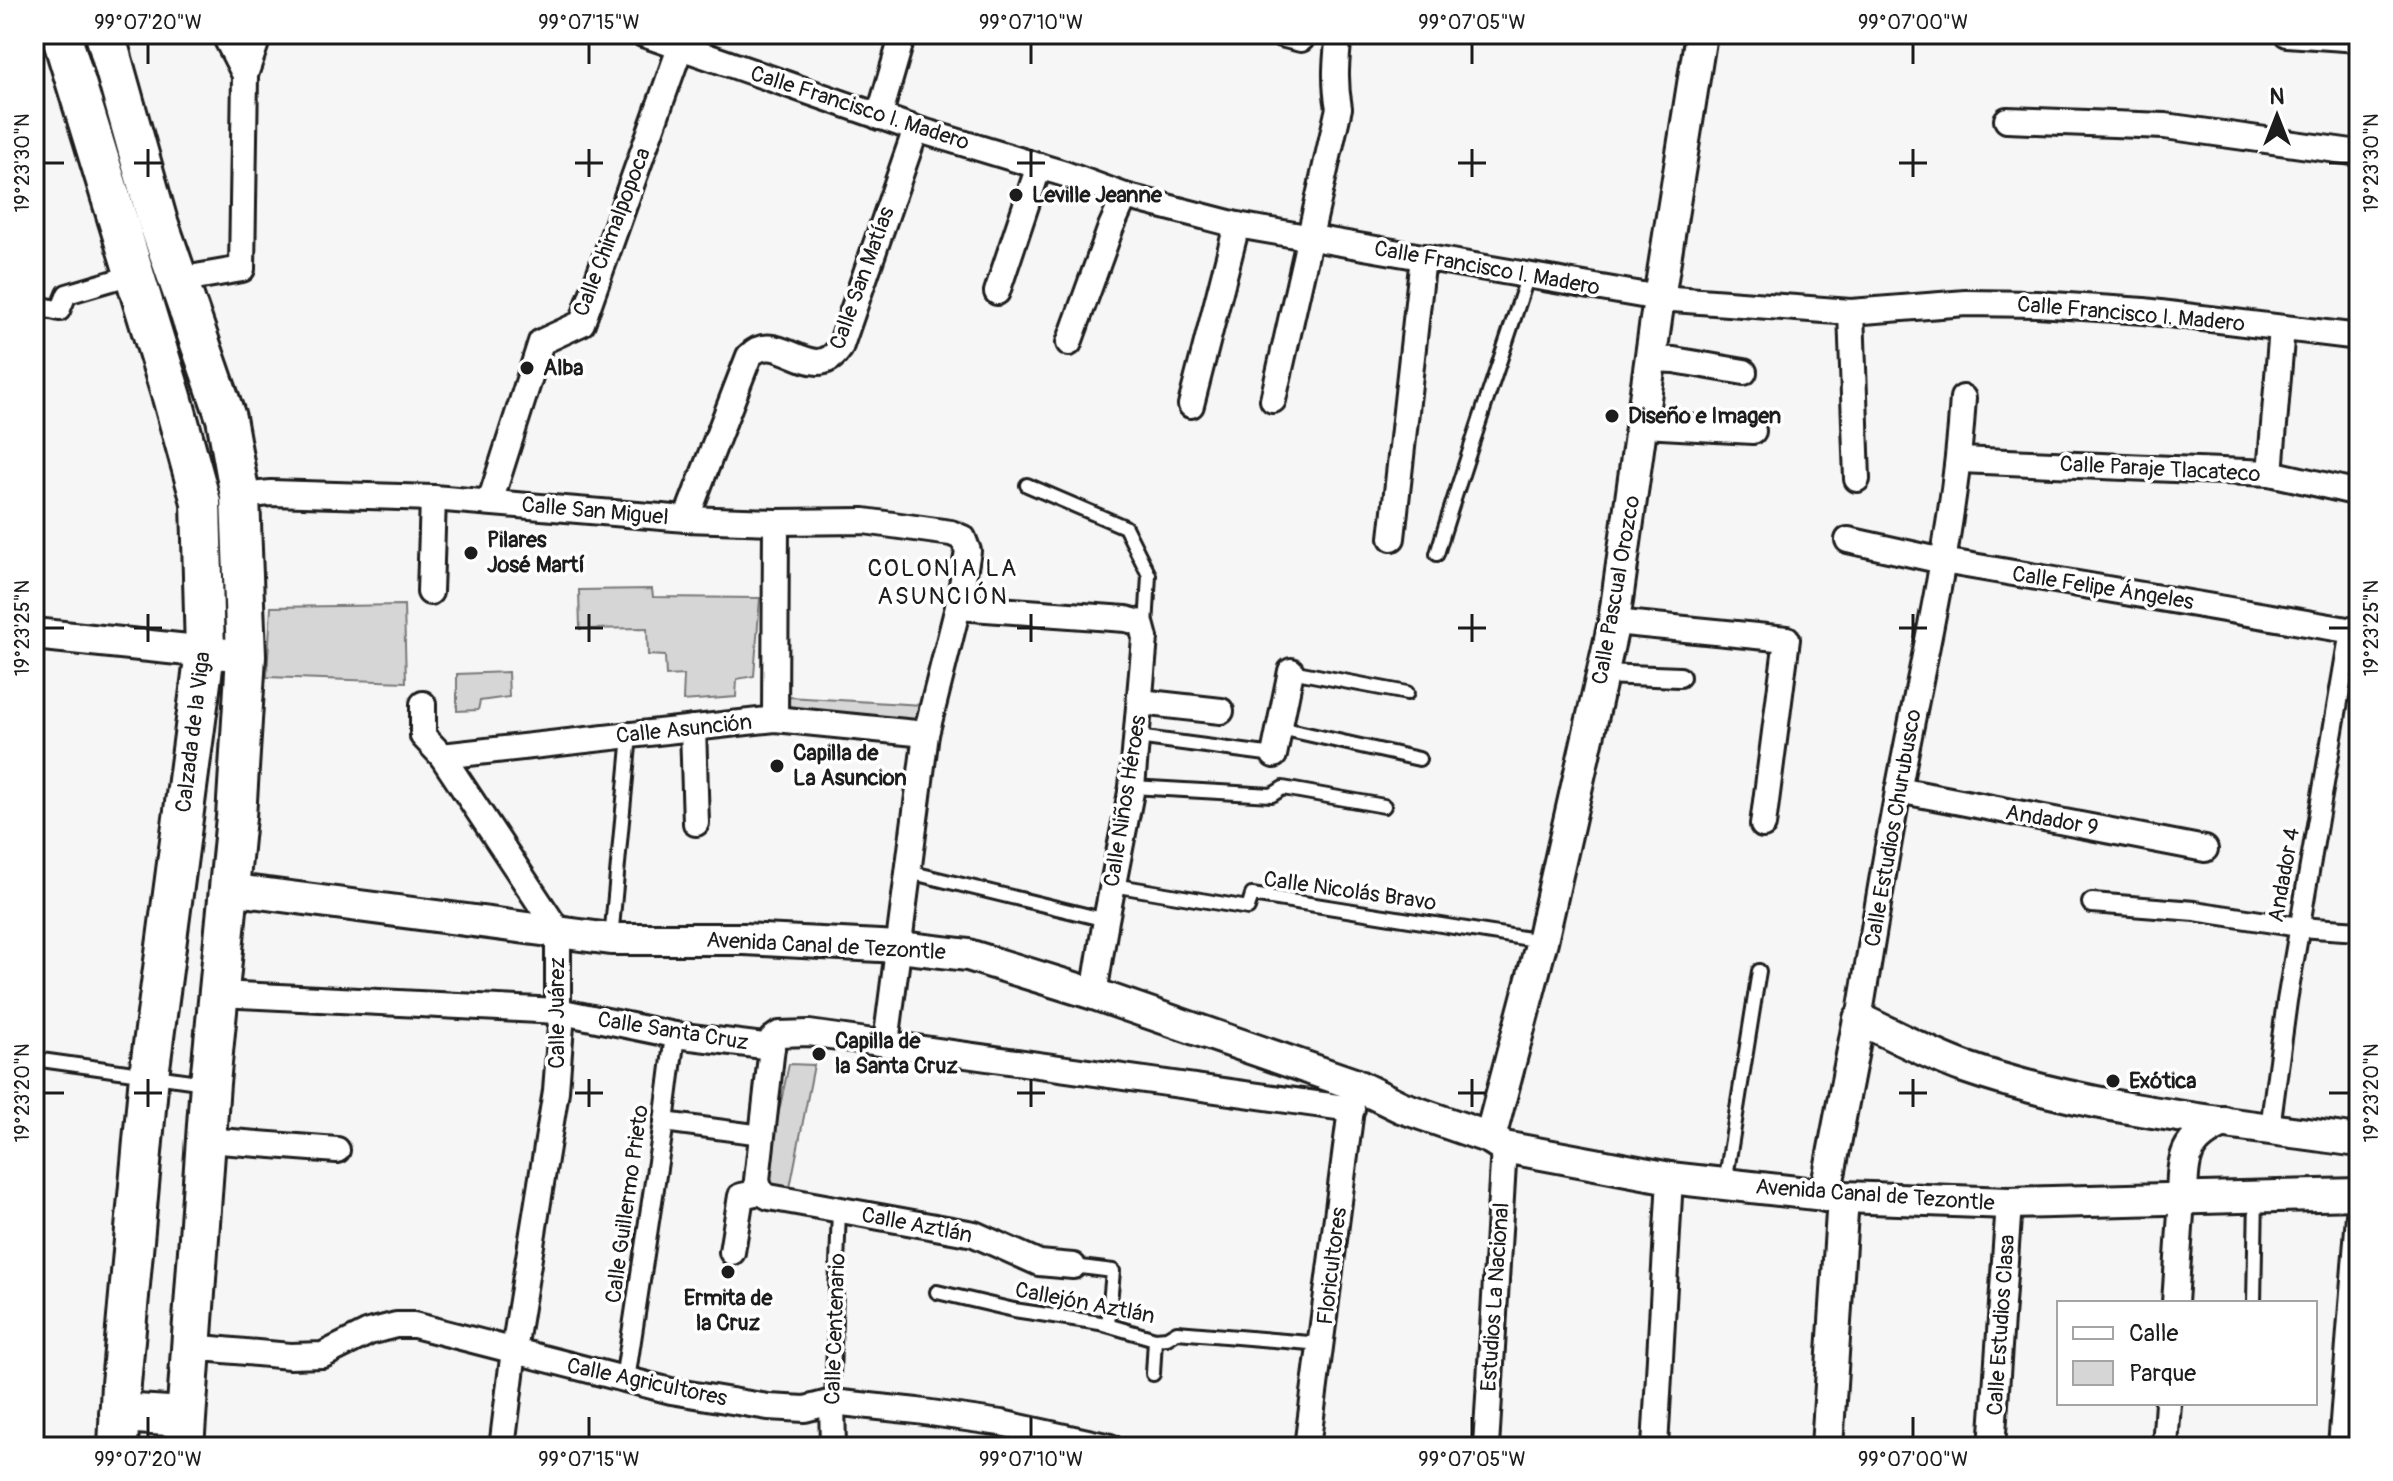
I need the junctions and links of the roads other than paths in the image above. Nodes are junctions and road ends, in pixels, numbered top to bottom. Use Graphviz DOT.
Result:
graph roads {
  1 [pos="61,34"];
  2 [pos="105,34"];
  3 [pos="224,34"];
  4 [pos="259,34"];
  5 [pos="643,34"];
  6 [pos="903,34"];
  7 [pos="1281,34"];
  8 [pos="1303,34"];
  9 [pos="1339,34"];
  10 [pos="1701,34"];
  11 [pos="2287,34"];
  12 [pos="2359,39"];
  13 [pos="681,41"];
  14 [pos="245,75"];
  15 [pos="879,117"];
  16 [pos="2007,120"];
  17 [pos="916,129"];
  18 [pos="2359,153"];
  19 [pos="1039,166"];
  20 [pos="1125,196"];
  21 [pos="139,223"];
  22 [pos="1237,225"];
  23 [pos="1309,238"];
  24 [pos="1423,257"];
  25 [pos="135,274"];
  26 [pos="1528,275"];
  27 [pos="178,280"];
  28 [pos="997,292"];
  29 [pos="1659,298"];
  30 [pos="34,305"];
  31 [pos="1851,312"];
  32 [pos="2282,328"];
  33 [pos="2359,337"];
  34 [pos="1069,343"];
  35 [pos="1651,359"];
  36 [pos="1744,372"];
  37 [pos="1963,398"];
  38 [pos="1273,400"];
  39 [pos="1191,405"];
  40 [pos="1643,425"];
  41 [pos="1753,431"];
  42 [pos="1960,460"];
  43 [pos="2270,473"];
  44 [pos="1857,479"];
  45 [pos="1027,485"];
  46 [pos="2359,493"];
  47 [pos="240,496"];
  48 [pos="433,498"];
  49 [pos="490,502"];
  50 [pos="686,519"];
  51 [pos="776,522"];
  52 [pos="1392,538"];
  53 [pos="1848,540"];
  54 [pos="1437,554"];
  55 [pos="1943,561"];
  56 [pos="430,592"];
  57 [pos="958,607"];
  58 [pos="1614,622"];
  59 [pos="2355,632"];
  60 [pos="34,634"];
  61 [pos="1145,638"];
  62 [pos="205,652"];
  63 [pos="246,656"];
  64 [pos="1291,671"];
  65 [pos="1602,674"];
  66 [pos="1680,677"];
  67 [pos="1407,693"];
  68 [pos="1140,702"];
  69 [pos="423,704"];
  70 [pos="1221,711"];
  71 [pos="775,719"];
  72 [pos="693,728"];
  73 [pos="1280,728"];
  74 [pos="926,734"];
  75 [pos="630,735"];
  76 [pos="1137,737"];
  77 [pos="1274,755"];
  78 [pos="442,756"];
  79 [pos="1419,759"];
  80 [pos="1132,787"];
  81 [pos="1898,790"];
  82 [pos="1384,806"];
  83 [pos="696,823"];
  84 [pos="1763,825"];
  85 [pos="2205,849"];
  86 [pos="909,872"];
  87 [pos="1113,885"];
  88 [pos="228,889"];
  89 [pos="2092,903"];
  90 [pos="1106,920"];
  91 [pos="2299,927"];
  92 [pos="558,931"];
  93 [pos="2359,931"];
  94 [pos="611,939"];
  95 [pos="1542,941"];
  96 [pos="899,947"];
  97 [pos="1759,971"];
  98 [pos="219,994"];
  99 [pos="1094,994"];
  100 [pos="558,1011"];
  101 [pos="1859,1019"];
  102 [pos="675,1035"];
  103 [pos="886,1043"];
  104 [pos="772,1047"];
  105 [pos="34,1059"];
  106 [pos="149,1075"];
  107 [pos="210,1083"];
  108 [pos="1353,1096"];
  109 [pos="664,1122"];
  110 [pos="2224,1122"];
  111 [pos="2270,1128"];
  112 [pos="762,1135"];
  113 [pos="206,1140"];
  114 [pos="2359,1141"];
  115 [pos="1497,1143"];
  116 [pos="337,1150"];
  117 [pos="1670,1178"];
  118 [pos="1725,1184"];
  119 [pos="760,1192"];
  120 [pos="2359,1194"];
  121 [pos="1834,1196"];
  122 [pos="2256,1196"];
  123 [pos="2182,1198"];
  124 [pos="2009,1203"];
  125 [pos="839,1210"];
  126 [pos="2359,1215"];
  127 [pos="732,1252"];
  128 [pos="1073,1266"];
  129 [pos="937,1292"];
  130 [pos="2175,1301"];
  131 [pos="2254,1301"];
  132 [pos="1108,1325"];
  133 [pos="1155,1339"];
  134 [pos="1322,1344"];
  135 [pos="191,1347"];
  136 [pos="514,1350"];
  137 [pos="1153,1374"];
  138 [pos="625,1380"];
  139 [pos="832,1402"];
  140 [pos="2168,1405"];
  141 [pos="118,1430"];
  142 [pos="184,1432"];
  143 [pos="2347,1439"];
  144 [pos="500,1447"];
  145 [pos="833,1447"];
  146 [pos="1110,1447"];
  147 [pos="1307,1447"];
  148 [pos="1486,1447"];
  149 [pos="1655,1447"];
  150 [pos="1827,1447"];
  151 [pos="1992,1447"];
  152 [pos="2165,1447"];
  1 -- 21 [label="main road, Calzada de la Viga"];
  2 -- 21 [label="main road, Calzada de la Viga"];
  3 -- 14 [label="street"];
  4 -- 14 [label="street"];
  5 -- 13 [label="street, Calle Francisco I. Madero"];
  6 -- 15 [label="street"];
  7 -- 8 [label="street"];
  9 -- 23 [label="street"];
  10 -- 29 [label="street, Calle Pascual Orozco"];
  11 -- 12 [label="street"];
  13 -- 15 [label="street, Calle Francisco I. Madero"];
  13 -- 49 [label="street, Calle Chimalpopoca"];
  14 -- 27 [label="street"];
  15 -- 17 [label="street, Calle Francisco I. Madero"];
  16 -- 18 [label="street"];
  17 -- 19 [label="street, Calle Francisco I. Madero"];
  17 -- 50 [label="street, Calle San Matías"];
  19 -- 20 [label="street, Calle Francisco I. Madero"];
  19 -- 28 [label="street"];
  20 -- 22 [label="street, Calle Francisco I. Madero"];
  20 -- 34 [label="street"];
  21 -- 25 [label="main road, Calzada de la Viga"];
  21 -- 27 [label="main road, Calzada de la Viga"];
  22 -- 23 [label="street, Calle Francisco I. Madero"];
  22 -- 39 [label="street"];
  23 -- 24 [label="street, Calle Francisco I. Madero"];
  23 -- 38 [label="street"];
  24 -- 26 [label="street, Calle Francisco I. Madero"];
  24 -- 52 [label="street"];
  25 -- 30 [label="street"];
  25 -- 62 [label="main road, Calzada de la Viga"];
  26 -- 29 [label="street, Calle Francisco I. Madero"];
  26 -- 54 [label="lane"];
  27 -- 47 [label="main road, Calzada de la Viga"];
  29 -- 31 [label="street, Calle Francisco I. Madero"];
  29 -- 35 [label="street, Calle Pascual Orozco"];
  31 -- 32 [label="street, Calle Francisco I. Madero"];
  31 -- 44 [label="street"];
  32 -- 33 [label="street, Calle Francisco I. Madero"];
  32 -- 43 [label="street"];
  35 -- 36 [label="street"];
  35 -- 40 [label="street, Calle Pascual Orozco"];
  37 -- 42 [label="street, Calle Estudios Churubusco"];
  40 -- 41 [label="street"];
  40 -- 58 [label="street, Calle Pascual Orozco"];
  42 -- 43 [label="street, Calle Paraje Tlacateco"];
  42 -- 55 [label="street, Calle Estudios Churubusco"];
  43 -- 46 [label="street, Calle Paraje Tlacateco"];
  45 -- 61 [label="lane"];
  47 -- 48 [label="street, Calle San Miguel"];
  47 -- 63 [label="main road, Calzada de la Viga"];
  48 -- 49 [label="street, Calle San Miguel"];
  48 -- 56 [label="street"];
  49 -- 50 [label="street, Calle San Miguel"];
  50 -- 51 [label="street, Calle San Miguel"];
  51 -- 57 [label="street, Calle San Miguel"];
  51 -- 71 [label="street"];
  53 -- 55 [label="street, Calle Felipe Ángeles"];
  55 -- 59 [label="street, Calle Felipe Ángeles"];
  55 -- 81 [label="street, Calle Estudios Churubusco"];
  57 -- 61 [label="street"];
  57 -- 74 [label="street"];
  58 -- 65 [label="street, Calle Pascual Orozco"];
  58 -- 84 [label="street"];
  59 -- 91 [label="street, Andador 4"];
  60 -- 62 [label="street"];
  61 -- 68 [label="street, Calle Niños Héroes"];
  62 -- 63 [label="street"];
  62 -- 106 [label="main road, Calzada de la Viga"];
  63 -- 88 [label="main road, Calzada de la Viga"];
  64 -- 67 [label="lane"];
  64 -- 73 [label="street"];
  65 -- 66 [label="street"];
  65 -- 95 [label="street, Calle Pascual Orozco"];
  68 -- 70 [label="street"];
  68 -- 76 [label="street, Calle Niños Héroes"];
  69 -- 78 [label="street, Calle Juárez"];
  71 -- 72 [label="street, Calle Asunción"];
  71 -- 74 [label="street, Calle Asunción"];
  72 -- 75 [label="street, Calle Asunción"];
  72 -- 83 [label="street"];
  73 -- 77 [label="street"];
  73 -- 79 [label="lane"];
  74 -- 86 [label="street"];
  75 -- 78 [label="street, Calle Asunción"];
  75 -- 94 [label="lane"];
  76 -- 77 [label="lane"];
  76 -- 80 [label="street, Calle Niños Héroes"];
  78 -- 92 [label="street, Calle Juárez"];
  80 -- 82 [label="lane"];
  80 -- 87 [label="street, Calle Niños Héroes"];
  81 -- 85 [label="street, Andador 9"];
  81 -- 101 [label="street, Calle Estudios Churubusco"];
  86 -- 90 [label="lane"];
  86 -- 96 [label="street"];
  87 -- 90 [label="street, Calle Niños Héroes"];
  87 -- 95 [label="lane, Calle Nicolás Bravo"];
  88 -- 92 [label="street, Avenida Canal de Tezontle"];
  88 -- 98 [label="main road, Calzada de la Viga"];
  89 -- 91 [label="street"];
  90 -- 99 [label="street, Calle Niños Héroes"];
  91 -- 93 [label="street"];
  91 -- 111 [label="street, Andador 4"];
  92 -- 94 [label="street, Avenida Canal de Tezontle"];
  92 -- 100 [label="street, Calle Juárez"];
  94 -- 96 [label="street, Avenida Canal de Tezontle"];
  95 -- 115 [label="street, Calle Pascual Orozco"];
  96 -- 99 [label="street, Avenida Canal de Tezontle"];
  96 -- 103 [label="street"];
  97 -- 118 [label="lane"];
  98 -- 100 [label="street, Calle Santa Cruz"];
  98 -- 107 [label="main road, Calzada de la Viga"];
  99 -- 108 [label="street, Avenida Canal de Tezontle"];
  100 -- 102 [label="street, Calle Santa Cruz"];
  100 -- 136 [label="street, Calle Juárez"];
  101 -- 110 [label="street"];
  101 -- 121 [label="street, Calle Estudios Churubusco"];
  102 -- 104 [label="street, Calle Santa Cruz"];
  102 -- 109 [label="street, Calle Guillermo Prieto"];
  103 -- 104 [label="street, Calle Santa Cruz"];
  103 -- 108 [label="street, Calle Santa Cruz"];
  104 -- 112 [label="street"];
  105 -- 106 [label="lane"];
  106 -- 107 [label="lane"];
  106 -- 141 [label="main road, Calzada de la Viga"];
  107 -- 113 [label="main road, Calzada de la Viga"];
  108 -- 115 [label="street, Avenida Canal de Tezontle"];
  108 -- 134 [label="street, Floricultores"];
  109 -- 112 [label="street"];
  109 -- 138 [label="street, Calle Guillermo Prieto"];
  110 -- 111 [label="street"];
  110 -- 123 [label="street"];
  111 -- 114 [label="street"];
  112 -- 119 [label="street"];
  113 -- 116 [label="street"];
  113 -- 135 [label="main road, Calzada de la Viga"];
  115 -- 117 [label="street, Avenida Canal de Tezontle"];
  115 -- 148 [label="street, Estudios La Nacional"];
  117 -- 118 [label="street, Avenida Canal de Tezontle"];
  117 -- 149 [label="street"];
  118 -- 121 [label="street, Avenida Canal de Tezontle"];
  119 -- 125 [label="street, Calle Aztlán"];
  119 -- 127 [label="street"];
  120 -- 122 [label="street, Avenida Canal de Tezontle"];
  121 -- 124 [label="street, Avenida Canal de Tezontle"];
  121 -- 150 [label="street, Calle Estudios Churubusco"];
  122 -- 123 [label="street, Avenida Canal de Tezontle"];
  122 -- 131 [label="lane"];
  123 -- 124 [label="street, Avenida Canal de Tezontle"];
  123 -- 130 [label="street"];
  124 -- 151 [label="street, Calle Estudios Clasa"];
  125 -- 128 [label="street, Calle Aztlán"];
  125 -- 139 [label="lane, Calle Centenario"];
  126 -- 143 [label="street"];
  128 -- 132 [label="lane, Calle Aztlán"];
  129 -- 132 [label="lane, Callejón Aztlán"];
  132 -- 133 [label="lane, Callejón Aztlán"];
  133 -- 134 [label="lane, Callejón Aztlán"];
  133 -- 137 [label="lane"];
  134 -- 147 [label="street, Floricultores"];
  135 -- 136 [label="street, Calle Agricultores"];
  135 -- 142 [label="main road, Calzada de la Viga"];
  136 -- 138 [label="street, Calle Agricultores"];
  136 -- 144 [label="street, Calle Juárez"];
  138 -- 139 [label="street, Calle Agricultores"];
  139 -- 145 [label="street, Calle Centenario"];
  139 -- 146 [label="street, Calle Agricultores"];
  140 -- 152 [label="street"];
  141 -- 142 [label="main road"];
}
